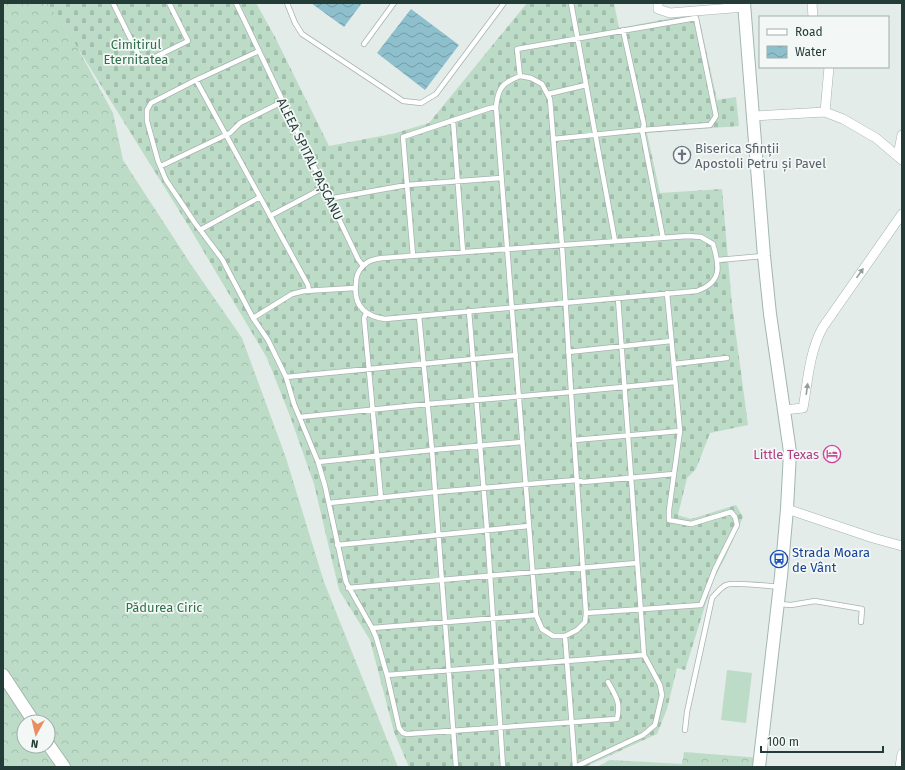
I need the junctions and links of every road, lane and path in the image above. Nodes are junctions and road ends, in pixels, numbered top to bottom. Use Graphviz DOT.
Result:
graph roads {
  1 [pos="113,3"];
  2 [pos="169,3"];
  3 [pos="236,3"];
  4 [pos="287,3"];
  5 [pos="394,3"];
  6 [pos="504,3"];
  7 [pos="571,3"];
  8 [pos="658,3"];
  9 [pos="812,3"];
  10 [pos="745,5"];
  11 [pos="813,16"];
  12 [pos="623,30"];
  13 [pos="578,39"];
  14 [pos="364,44"];
  15 [pos="259,51"];
  16 [pos="829,68"];
  17 [pos="520,76"];
  18 [pos="196,80"];
  19 [pos="586,86"];
  20 [pos="548,94"];
  21 [pos="282,102"];
  22 [pos="496,107"];
  23 [pos="826,112"];
  24 [pos="753,116"];
  25 [pos="453,120"];
  26 [pos="642,130"];
  27 [pos="226,134"];
  28 [pos="595,134"];
  29 [pos="902,135"];
  30 [pos="553,139"];
  31 [pos="900,157"];
  32 [pos="161,166"];
  33 [pos="501,178"];
  34 [pos="457,181"];
  35 [pos="408,185"];
  36 [pos="323,188"];
  37 [pos="260,197"];
  38 [pos="328,199"];
  39 [pos="902,214"];
  40 [pos="270,216"];
  41 [pos="200,230"];
  42 [pos="663,238"];
  43 [pos="615,241"];
  44 [pos="562,245"];
  45 [pos="508,248"];
  46 [pos="463,252"];
  47 [pos="413,256"];
  48 [pos="764,256"];
  49 [pos="718,260"];
  50 [pos="363,266"];
  51 [pos="355,288"];
  52 [pos="309,291"];
  53 [pos="667,294"];
  54 [pos="618,298"];
  55 [pos="566,302"];
  56 [pos="512,307"];
  57 [pos="468,312"];
  58 [pos="366,313"];
  59 [pos="419,316"];
  60 [pos="253,318"];
  61 [pos="671,341"];
  62 [pos="622,346"];
  63 [pos="568,352"];
  64 [pos="516,355"];
  65 [pos="727,358"];
  66 [pos="473,359"];
  67 [pos="424,363"];
  68 [pos="674,364"];
  69 [pos="368,369"];
  70 [pos="286,377"];
  71 [pos="675,382"];
  72 [pos="625,388"];
  73 [pos="571,392"];
  74 [pos="519,396"];
  75 [pos="476,400"];
  76 [pos="428,404"];
  77 [pos="373,409"];
  78 [pos="784,410"];
  79 [pos="300,417"];
  80 [pos="680,431"];
  81 [pos="628,435"];
  82 [pos="574,440"];
  83 [pos="522,442"];
  84 [pos="480,446"];
  85 [pos="432,450"];
  86 [pos="377,455"];
  87 [pos="318,462"];
  88 [pos="674,474"];
  89 [pos="631,478"];
  90 [pos="577,480"];
  91 [pos="526,484"];
  92 [pos="483,488"];
  93 [pos="435,492"];
  94 [pos="381,498"];
  95 [pos="329,503"];
  96 [pos="787,509"];
  97 [pos="529,526"];
  98 [pos="487,530"];
  99 [pos="439,534"];
  100 [pos="337,545"];
  101 [pos="902,546"];
  102 [pos="637,563"];
  103 [pos="583,567"];
  104 [pos="532,572"];
  105 [pos="490,574"];
  106 [pos="442,579"];
  107 [pos="780,587"];
  108 [pos="348,588"];
  109 [pos="778,604"];
  110 [pos="641,609"];
  111 [pos="586,613"];
  112 [pos="536,615"];
  113 [pos="492,619"];
  114 [pos="445,622"];
  115 [pos="861,622"];
  116 [pos="372,628"];
  117 [pos="565,636"];
  118 [pos="644,655"];
  119 [pos="566,662"];
  120 [pos="496,668"];
  121 [pos="449,671"];
  122 [pos="3,675"];
  123 [pos="387,676"];
  124 [pos="608,682"];
  125 [pos="29,714"];
  126 [pos="571,722"];
  127 [pos="500,728"];
  128 [pos="685,730"];
  129 [pos="453,731"];
  130 [pos="55,754"];
  131 [pos="902,754"];
  132 [pos="64,767"];
  133 [pos="456,767"];
  134 [pos="504,767"];
  135 [pos="575,767"];
  136 [pos="759,767"];
  137 [pos="900,767"];
  1 -- 2 [label="lane"];
  3 -- 15 [label="lane, ALEEA SPITAL PAȘCANU"];
  4 -- 6 [label="lane"];
  5 -- 14 [label="lane"];
  7 -- 13 [label="lane"];
  8 -- 10 [label="street"];
  9 -- 11 [label="street"];
  10 -- 24 [label="main road"];
  12 -- 13 [label="lane"];
  12 -- 26 [label="lane"];
  12 -- 26 [label="lane"];
  13 -- 17 [label="lane"];
  13 -- 19 [label="lane"];
  15 -- 18 [label="lane"];
  15 -- 21 [label="lane, ALEEA SPITAL PAȘCANU"];
  16 -- 23 [label="street"];
  17 -- 20 [label="lane"];
  17 -- 22 [label="lane"];
  18 -- 27 [label="lane"];
  18 -- 32 [label="lane"];
  19 -- 20 [label="lane"];
  19 -- 28 [label="lane"];
  20 -- 30 [label="lane"];
  21 -- 27 [label="lane"];
  21 -- 36 [label="lane, ALEEA SPITAL PAȘCANU"];
  22 -- 25 [label="lane"];
  22 -- 33 [label="lane"];
  23 -- 24 [label="street"];
  23 -- 31 [label="street"];
  24 -- 48 [label="main road"];
  25 -- 34 [label="lane"];
  25 -- 35 [label="lane"];
  26 -- 28 [label="lane"];
  26 -- 42 [label="lane"];
  27 -- 32 [label="lane"];
  27 -- 37 [label="lane"];
  28 -- 30 [label="lane"];
  28 -- 43 [label="lane"];
  29 -- 31 [label="street"];
  30 -- 44 [label="lane"];
  32 -- 41 [label="lane"];
  33 -- 34 [label="lane"];
  33 -- 45 [label="lane"];
  34 -- 35 [label="lane"];
  34 -- 46 [label="lane"];
  35 -- 38 [label="lane"];
  35 -- 47 [label="lane"];
  36 -- 38 [label="lane, ALEEA SPITAL PAȘCANU"];
  36 -- 40 [label="lane"];
  37 -- 40 [label="lane"];
  37 -- 41 [label="lane"];
  38 -- 50 [label="lane, ALEEA SPITAL PAȘCANU"];
  78 -- 39 [label="street, one-way"];
  40 -- 52 [label="lane"];
  41 -- 60 [label="lane"];
  42 -- 43 [label="lane"];
  42 -- 49 [label="lane"];
  43 -- 44 [label="lane"];
  44 -- 45 [label="lane"];
  44 -- 55 [label="lane"];
  45 -- 46 [label="lane"];
  45 -- 56 [label="lane"];
  46 -- 47 [label="lane"];
  47 -- 50 [label="lane"];
  48 -- 49 [label="lane"];
  48 -- 78 [label="main road"];
  49 -- 53 [label="lane"];
  50 -- 51 [label="lane"];
  51 -- 52 [label="lane"];
  51 -- 58 [label="lane"];
  52 -- 60 [label="lane"];
  53 -- 54 [label="lane"];
  53 -- 61 [label="lane"];
  54 -- 55 [label="lane"];
  54 -- 62 [label="lane"];
  55 -- 56 [label="lane"];
  55 -- 63 [label="lane"];
  56 -- 57 [label="lane"];
  56 -- 64 [label="lane"];
  57 -- 59 [label="lane"];
  57 -- 66 [label="lane"];
  58 -- 59 [label="lane"];
  58 -- 69 [label="lane"];
  59 -- 67 [label="lane"];
  60 -- 70 [label="lane"];
  61 -- 62 [label="lane"];
  61 -- 68 [label="lane"];
  62 -- 63 [label="lane"];
  62 -- 72 [label="lane"];
  63 -- 73 [label="lane"];
  64 -- 66 [label="lane"];
  64 -- 74 [label="lane"];
  65 -- 68 [label="lane"];
  66 -- 67 [label="lane"];
  66 -- 75 [label="lane"];
  67 -- 69 [label="lane"];
  67 -- 76 [label="lane"];
  68 -- 71 [label="lane"];
  69 -- 70 [label="lane"];
  69 -- 77 [label="lane"];
  70 -- 79 [label="lane"];
  71 -- 72 [label="lane"];
  71 -- 80 [label="lane"];
  72 -- 73 [label="lane"];
  72 -- 81 [label="lane"];
  73 -- 74 [label="lane"];
  73 -- 82 [label="lane"];
  74 -- 75 [label="lane"];
  74 -- 83 [label="lane"];
  75 -- 76 [label="lane"];
  75 -- 84 [label="lane"];
  76 -- 77 [label="lane"];
  76 -- 85 [label="lane"];
  77 -- 79 [label="lane"];
  77 -- 86 [label="lane"];
  78 -- 96 [label="main road"];
  79 -- 87 [label="lane"];
  80 -- 81 [label="lane"];
  80 -- 88 [label="lane"];
  81 -- 82 [label="lane"];
  81 -- 89 [label="lane"];
  82 -- 90 [label="lane"];
  83 -- 84 [label="lane"];
  83 -- 91 [label="lane"];
  84 -- 85 [label="lane"];
  84 -- 92 [label="lane"];
  85 -- 86 [label="lane"];
  85 -- 93 [label="lane"];
  86 -- 87 [label="lane"];
  86 -- 94 [label="lane"];
  87 -- 95 [label="lane"];
  88 -- 89 [label="lane"];
  88 -- 110 [label="lane"];
  89 -- 90 [label="lane"];
  89 -- 102 [label="lane"];
  90 -- 91 [label="lane"];
  90 -- 103 [label="lane"];
  91 -- 92 [label="lane"];
  91 -- 97 [label="lane"];
  92 -- 93 [label="lane"];
  92 -- 98 [label="lane"];
  93 -- 94 [label="lane"];
  93 -- 99 [label="lane"];
  94 -- 95 [label="lane"];
  95 -- 100 [label="lane"];
  96 -- 101 [label="street"];
  96 -- 107 [label="main road"];
  97 -- 98 [label="lane"];
  97 -- 104 [label="lane"];
  98 -- 99 [label="lane"];
  98 -- 105 [label="lane"];
  99 -- 100 [label="lane"];
  99 -- 106 [label="lane"];
  100 -- 108 [label="lane"];
  102 -- 103 [label="lane"];
  102 -- 110 [label="lane"];
  103 -- 104 [label="lane"];
  103 -- 111 [label="lane"];
  104 -- 105 [label="lane"];
  104 -- 112 [label="lane"];
  105 -- 106 [label="lane"];
  105 -- 113 [label="lane"];
  106 -- 108 [label="lane"];
  106 -- 114 [label="lane"];
  107 -- 109 [label="main road"];
  107 -- 128 [label="lane"];
  108 -- 116 [label="lane"];
  109 -- 115 [label="lane"];
  109 -- 136 [label="main road"];
  110 -- 111 [label="lane"];
  110 -- 118 [label="lane"];
  111 -- 117 [label="lane"];
  112 -- 113 [label="lane"];
  112 -- 117 [label="lane"];
  113 -- 114 [label="lane"];
  113 -- 120 [label="lane"];
  114 -- 116 [label="lane"];
  114 -- 121 [label="lane"];
  116 -- 123 [label="lane"];
  117 -- 119 [label="lane"];
  118 -- 119 [label="lane"];
  118 -- 135 [label="lane"];
  119 -- 120 [label="lane"];
  119 -- 126 [label="lane"];
  120 -- 121 [label="lane"];
  120 -- 127 [label="lane"];
  121 -- 123 [label="lane"];
  121 -- 129 [label="lane"];
  122 -- 125 [label="main road"];
  123 -- 129 [label="lane"];
  124 -- 126 [label="lane"];
  126 -- 127 [label="lane"];
  126 -- 135 [label="lane"];
  127 -- 129 [label="lane"];
  127 -- 134 [label="lane"];
  129 -- 133 [label="lane"];
  130 -- 132 [label="main road"];
  131 -- 137 [label="street"];
}
